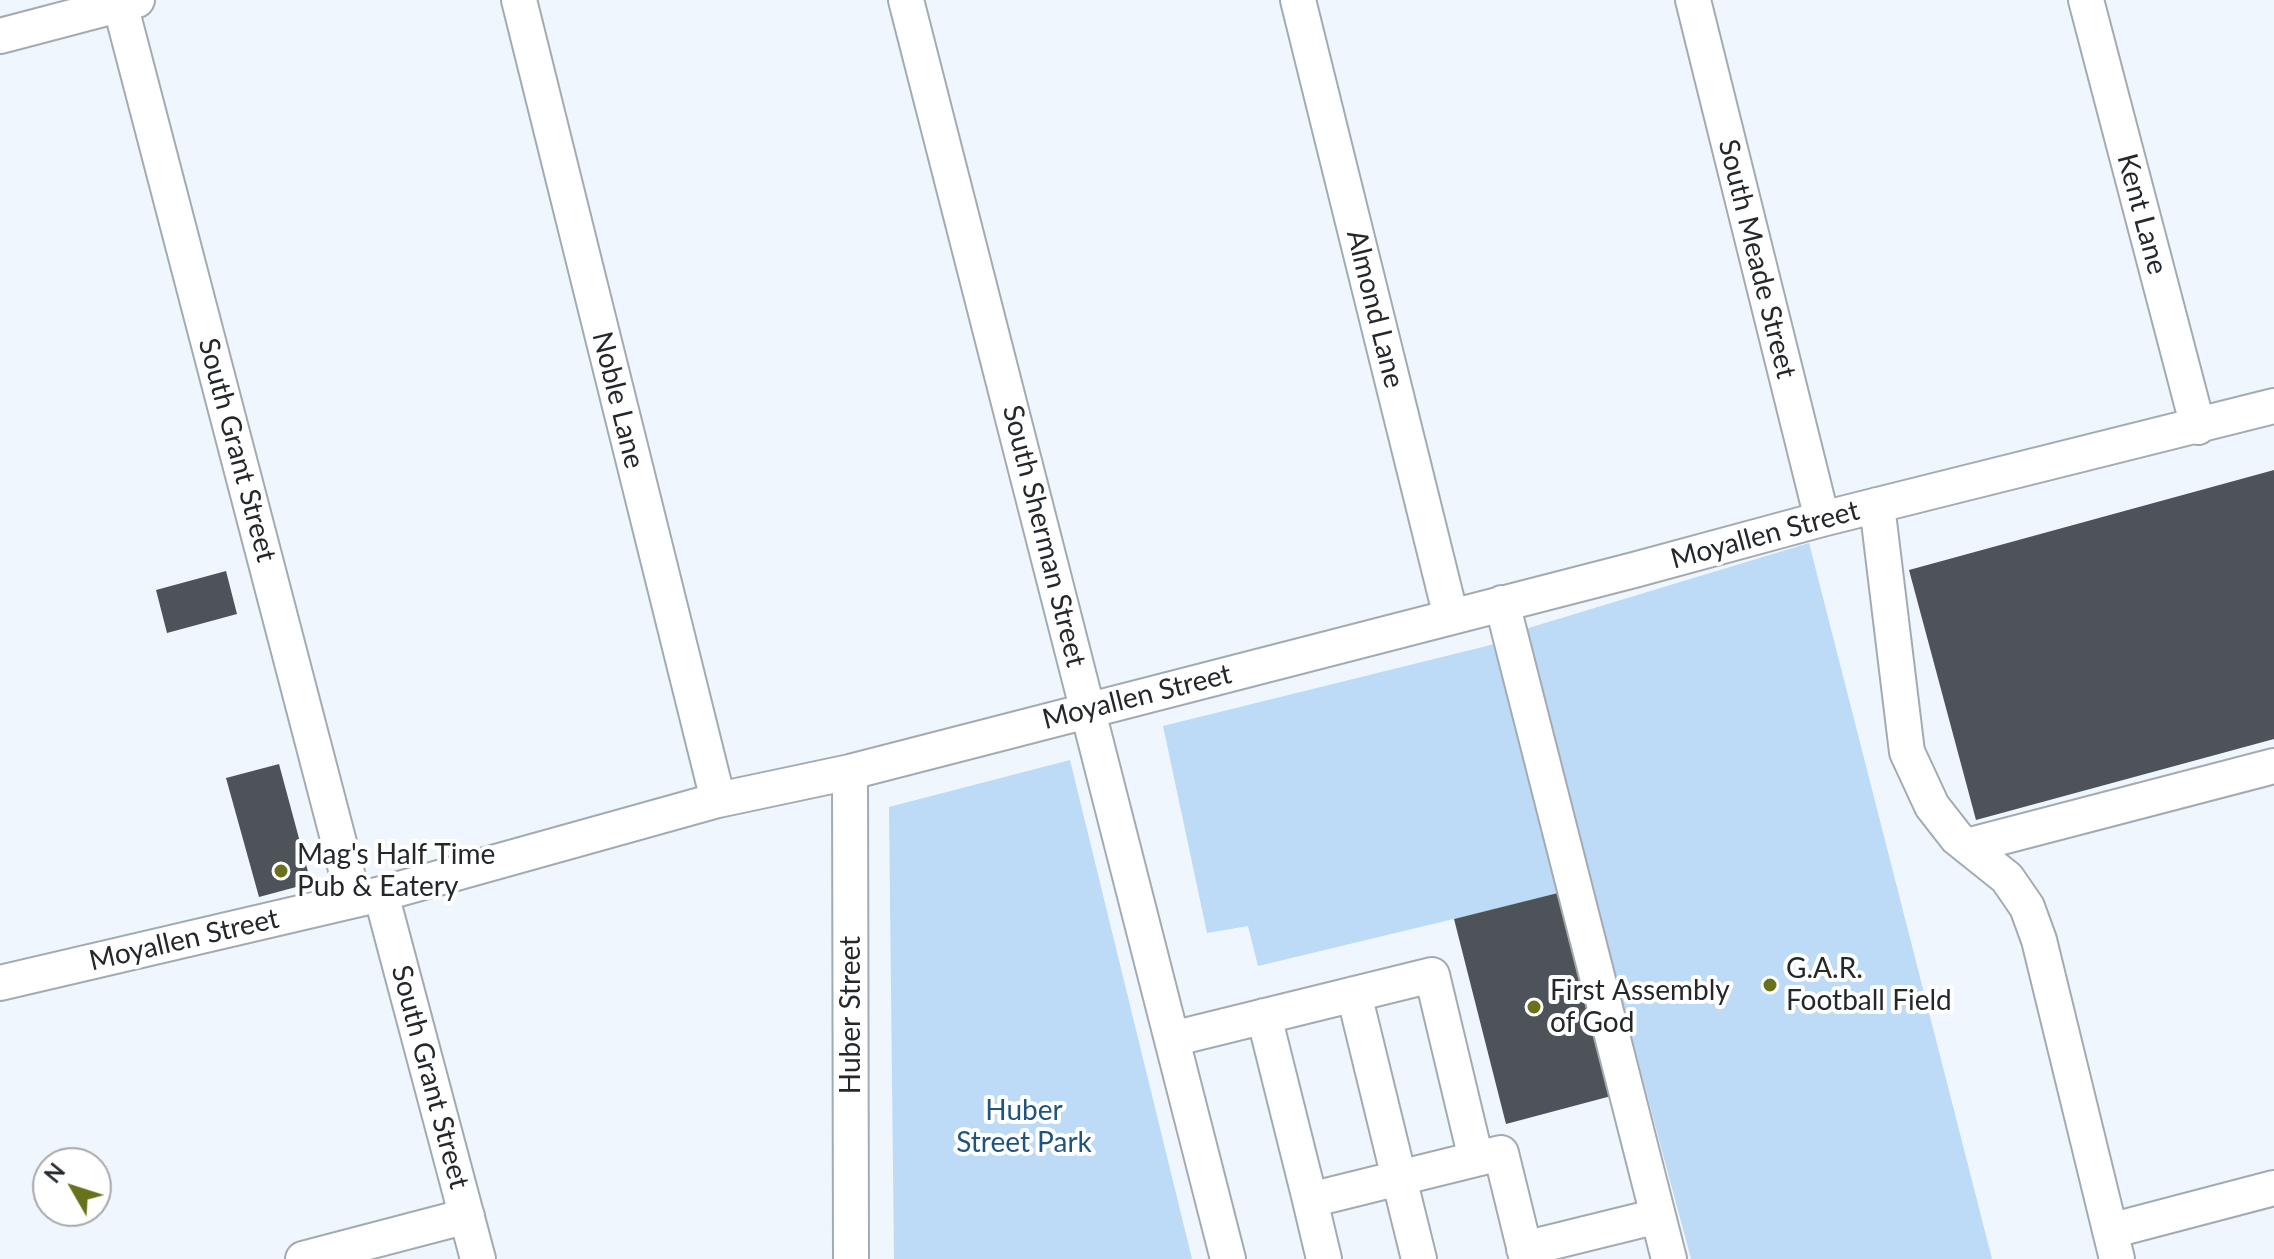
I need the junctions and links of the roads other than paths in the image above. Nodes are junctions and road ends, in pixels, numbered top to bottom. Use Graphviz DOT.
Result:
graph roads {
  1 [pos="519,0"];
  2 [pos="906,0"];
  3 [pos="1298,0"];
  4 [pos="1693,0"];
  5 [pos="2086,0"];
  6 [pos="126,1"];
  7 [pos="0,36"];
  8 [pos="2274,406"];
  9 [pos="2198,427"];
  10 [pos="1877,505"];
  11 [pos="1822,519"];
  12 [pos="1502,603"];
  13 [pos="1451,617"];
  14 [pos="1089,709"];
  15 [pos="2274,766"];
  16 [pos="850,772"];
  17 [pos="718,800"];
  18 [pos="1967,846"];
  19 [pos="368,897"];
  20 [pos="0,983"];
  21 [pos="1354,994"];
  22 [pos="1264,1016"];
  23 [pos="1172,1039"];
  24 [pos="1476,1159"];
  25 [pos="1399,1178"];
  26 [pos="2274,1188"];
  27 [pos="1310,1200"];
  28 [pos="467,1216"];
  29 [pos="1658,1216"];
  30 [pos="2113,1245"];
  31 [pos="1526,1254"];
  32 [pos="303,1259"];
  33 [pos="478,1259"];
  34 [pos="851,1259"];
  35 [pos="1228,1259"];
  36 [pos="1324,1259"];
  37 [pos="1419,1259"];
  38 [pos="1669,1259"];
  1 -- 17 [label="street, Noble Lane"];
  2 -- 14 [label="street, South Sherman Street"];
  3 -- 13 [label="street, Almond Lane"];
  4 -- 11 [label="street, South Meade Street"];
  5 -- 9 [label="street, Kent Lane"];
  6 -- 7 [label="street"];
  6 -- 19 [label="street, South Grant Street"];
  8 -- 9 [label="street, Moyallen Street"];
  9 -- 10 [label="street, Moyallen Street"];
  10 -- 11 [label="street, Moyallen Street"];
  10 -- 18 [label="street"];
  11 -- 12 [label="street, Moyallen Street"];
  12 -- 13 [label="street, Moyallen Street"];
  12 -- 29 [label="street"];
  13 -- 14 [label="street, Moyallen Street"];
  14 -- 16 [label="street, Moyallen Street"];
  14 -- 23 [label="street, South Sherman Street"];
  15 -- 18 [label="street"];
  16 -- 17 [label="street, Moyallen Street"];
  16 -- 34 [label="street, Huber Street"];
  17 -- 19 [label="street, Moyallen Street"];
  18 -- 30 [label="street"];
  19 -- 20 [label="street, Moyallen Street"];
  19 -- 28 [label="street, South Grant Street"];
  21 -- 22 [label="street"];
  21 -- 24 [label="street"];
  21 -- 25 [label="street"];
  22 -- 23 [label="street"];
  22 -- 27 [label="street"];
  23 -- 35 [label="street, South Sherman Street"];
  24 -- 25 [label="street"];
  24 -- 31 [label="street"];
  25 -- 27 [label="street"];
  25 -- 37 [label="street"];
  26 -- 30 [label="street"];
  27 -- 36 [label="street"];
  28 -- 32 [label="street"];
  28 -- 33 [label="street, South Grant Street"];
  29 -- 31 [label="street"];
  29 -- 38 [label="street"];
}
